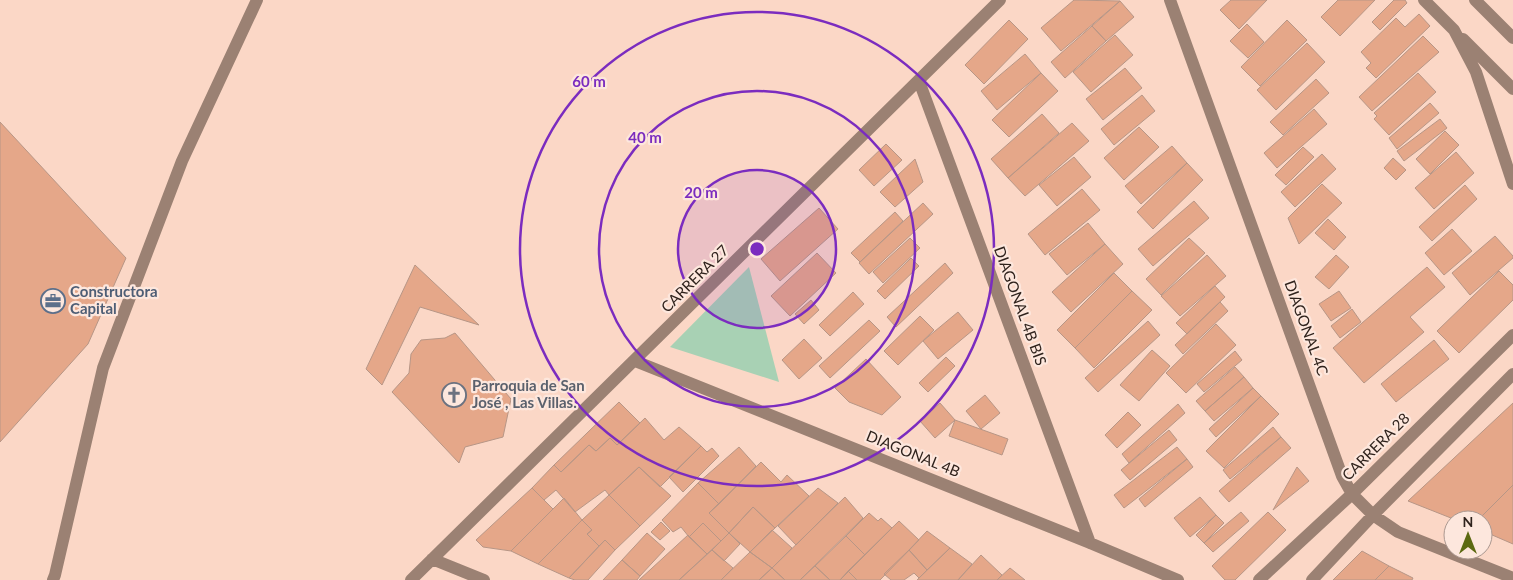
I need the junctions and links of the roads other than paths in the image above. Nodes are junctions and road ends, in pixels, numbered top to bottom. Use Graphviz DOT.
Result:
graph roads {
  1 [pos="257,0"];
  2 [pos="1000,0"];
  3 [pos="1170,0"];
  4 [pos="1424,0"];
  5 [pos="1475,0"];
  6 [pos="1454,30"];
  7 [pos="1513,38"];
  8 [pos="919,81"];
  9 [pos="1513,89"];
  10 [pos="1513,184"];
  11 [pos="1513,335"];
  12 [pos="635,361"];
  13 [pos="1513,374"];
  14 [pos="1352,494"];
  15 [pos="1373,515"];
  16 [pos="1090,543"];
  17 [pos="432,559"];
  18 [pos="1513,578"];
  19 [pos="53,580"];
  20 [pos="411,580"];
  21 [pos="484,580"];
  22 [pos="1178,580"];
  23 [pos="1259,580"];
  24 [pos="1312,580"];
  1 -- 19 [label="street"];
  2 -- 8 [label="street, CARRERA 27"];
  3 -- 14 [label="street, DIAGONAL 4C"];
  4 -- 6 [label="street"];
  5 -- 7 [label="street"];
  6 -- 9 [label="street"];
  6 -- 10 [label="street"];
  8 -- 12 [label="street, CARRERA 27"];
  8 -- 16 [label="street, DIAGONAL 4B BIS"];
  11 -- 14 [label="street, CARRERA 28"];
  12 -- 16 [label="street, DIAGONAL 4B"];
  12 -- 17 [label="street, CARRERA 27"];
  13 -- 15 [label="street"];
  14 -- 15 [label="street, DIAGONAL 4C"];
  14 -- 23 [label="street, CARRERA 28"];
  15 -- 18 [label="street, DIAGONAL 4C"];
  15 -- 24 [label="street"];
  16 -- 22 [label="street, DIAGONAL 4B"];
  17 -- 20 [label="street, CARRERA 27"];
  17 -- 21 [label="street"];
}
